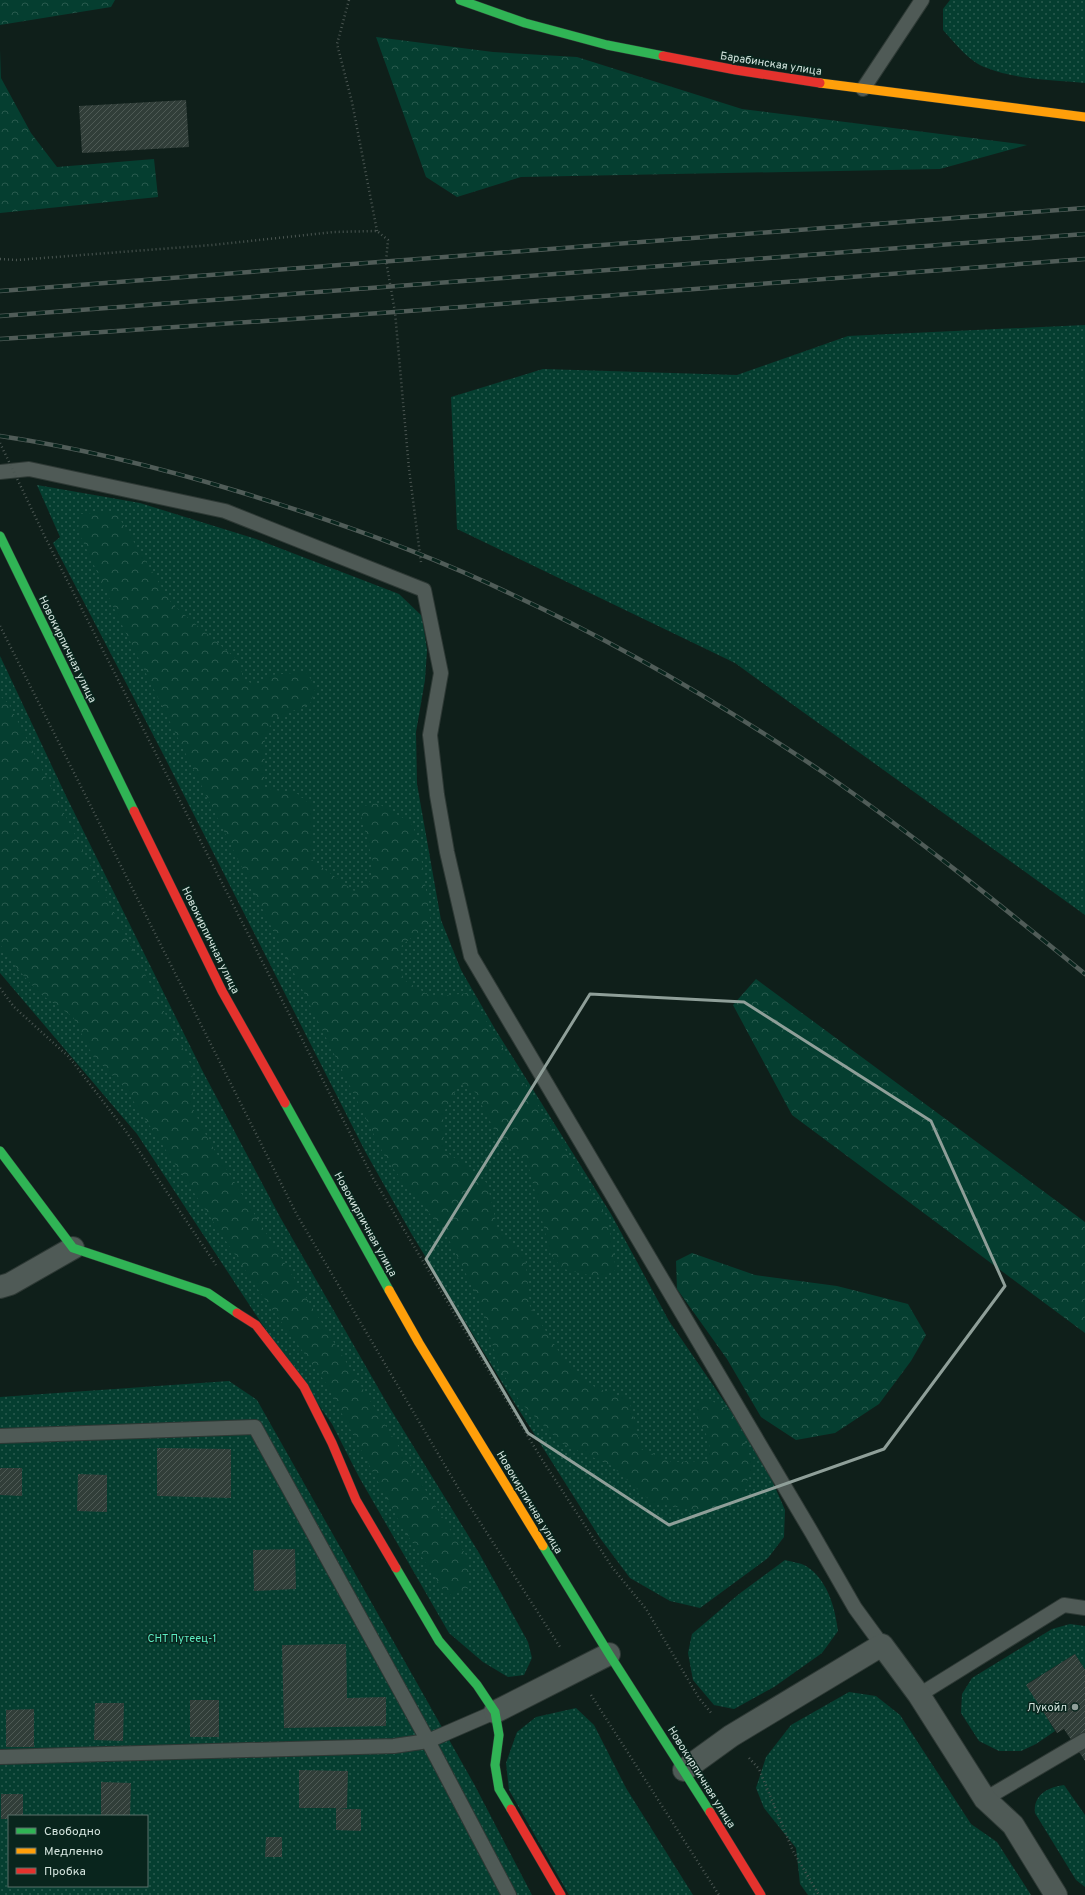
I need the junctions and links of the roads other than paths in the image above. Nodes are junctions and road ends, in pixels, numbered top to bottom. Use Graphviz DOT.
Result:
graph roads {
  1 [pos="460,0"];
  2 [pos="922,0"];
  3 [pos="862,89"];
  4 [pos="1085,118"];
  5 [pos="0,472"];
  6 [pos="0,536"];
  7 [pos="0,1151"];
  8 [pos="73,1248"];
  9 [pos="0,1287"];
  10 [pos="0,1436"];
  11 [pos="1085,1608"];
  12 [pos="882,1645"];
  13 [pos="609,1654"];
  14 [pos="919,1695"];
  15 [pos="496,1712"];
  16 [pos="428,1740"];
  17 [pos="1085,1740"];
  18 [pos="0,1757"];
  19 [pos="684,1770"];
  20 [pos="985,1799"];
  21 [pos="509,1895"];
  22 [pos="561,1895"];
  23 [pos="762,1895"];
  24 [pos="1056,1895"];
  1 -- 3 [label="main road, Барабинская улица"];
  2 -- 3 [label="lane"];
  3 -- 4 [label="main road, Барабинская улица"];
  5 -- 12 [label="lane"];
  6 -- 13 [label="main road, Новокирпичная улица"];
  7 -- 8 [label="main road"];
  8 -- 9 [label="street"];
  8 -- 15 [label="main road"];
  10 -- 16 [label="lane"];
  11 -- 14 [label="lane"];
  12 -- 14 [label="street"];
  12 -- 19 [label="street"];
  13 -- 15 [label="street"];
  13 -- 19 [label="main road, Новокирпичная улица"];
  14 -- 20 [label="street"];
  15 -- 16 [label="lane"];
  15 -- 22 [label="main road"];
  16 -- 18 [label="lane"];
  16 -- 21 [label="lane"];
  17 -- 20 [label="lane"];
  19 -- 23 [label="main road, Новокирпичная улица"];
  20 -- 24 [label="street"];
}
